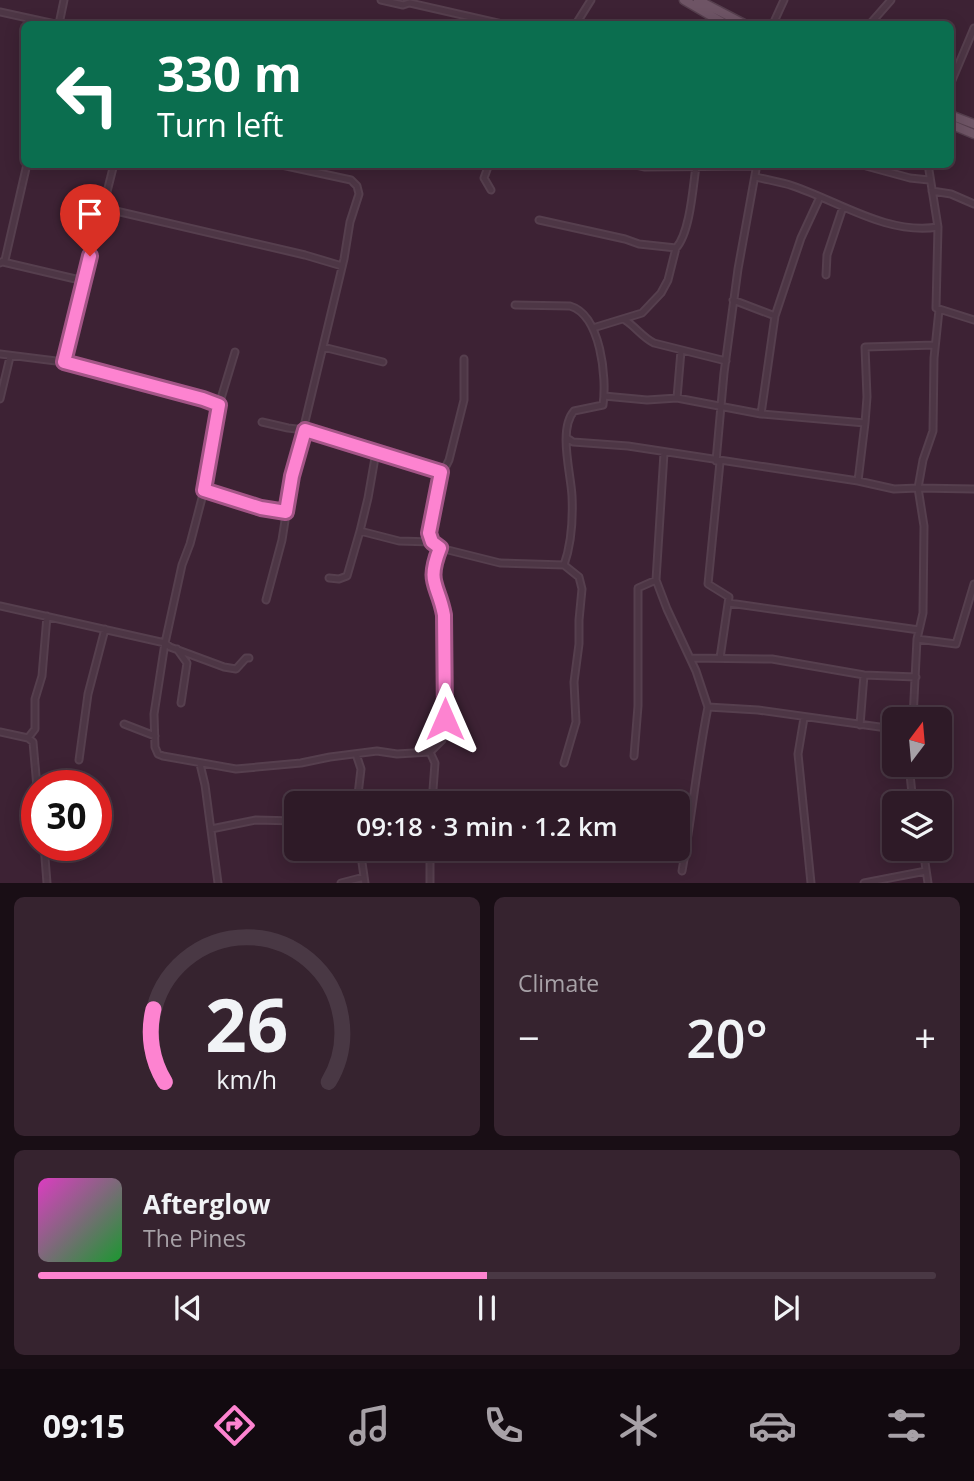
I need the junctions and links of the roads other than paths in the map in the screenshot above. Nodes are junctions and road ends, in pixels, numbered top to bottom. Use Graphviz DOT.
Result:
graph roads {
  1 [pos="64,0"];
  2 [pos="381,0"];
  3 [pos="591,0"];
  4 [pos="684,0"];
  5 [pos="698,0"];
  6 [pos="784,0"];
  7 [pos="891,0"];
  8 [pos="410,1"];
  9 [pos="0,12"];
  10 [pos="43,21"];
  11 [pos="58,21"];
  12 [pos="490,21"];
  13 [pos="578,21"];
  14 [pos="720,21"];
  15 [pos="738,21"];
  16 [pos="774,21"];
  17 [pos="873,21"];
  18 [pos="972,31"];
  19 [pos="954,75"];
  20 [pos="954,116"];
  21 [pos="974,124"];
  22 [pos="954,126"];
  23 [pos="974,134"];
  24 [pos="26,168"];
  25 [pos="113,168"];
  26 [pos="296,168"];
  27 [pos="488,168"];
  28 [pos="696,168"];
  29 [pos="757,168"];
  30 [pos="873,168"];
  31 [pos="928,168"];
  32 [pos="756,177"];
  33 [pos="929,180"];
  34 [pos="491,190"];
  35 [pos="932,191"];
  36 [pos="820,197"];
  37 [pos="974,204"];
  38 [pos="843,207"];
  39 [pos="103,208"];
  40 [pos="539,220"];
  41 [pos="938,228"];
  42 [pos="676,248"];
  43 [pos="2,262"];
  44 [pos="342,266"];
  45 [pos="826,275"];
  46 [pos="84,281"];
  47 [pos="733,300"];
  48 [pos="515,305"];
  49 [pos="939,310"];
  50 [pos="637,316"];
  51 [pos="775,316"];
  52 [pos="624,319"];
  53 [pos="974,320"];
  54 [pos="636,327"];
  55 [pos="593,328"];
  56 [pos="935,345"];
  57 [pos="323,347"];
  58 [pos="681,351"];
  59 [pos="235,352"];
  60 [pos="0,354"];
  61 [pos="10,357"];
  62 [pos="464,359"];
  63 [pos="726,361"];
  64 [pos="64,362"];
  65 [pos="383,362"];
  66 [pos="604,396"];
  67 [pos="677,398"];
  68 [pos="0,399"];
  69 [pos="219,405"];
  70 [pos="722,406"];
  71 [pos="761,414"];
  72 [pos="262,422"];
  73 [pos="865,423"];
  74 [pos="305,430"];
  75 [pos="567,438"];
  76 [pos="573,442"];
  77 [pos="567,450"];
  78 [pos="376,452"];
  79 [pos="664,453"];
  80 [pos="718,461"];
  81 [pos="441,472"];
  82 [pos="858,481"];
  83 [pos="918,488"];
  84 [pos="974,489"];
  85 [pos="204,490"];
  86 [pos="286,512"];
  87 [pos="360,531"];
  88 [pos="432,542"];
  89 [pos="440,548"];
  90 [pos="564,565"];
  91 [pos="329,578"];
  92 [pos="656,580"];
  93 [pos="974,584"];
  94 [pos="266,600"];
  95 [pos="729,603"];
  96 [pos="0,606"];
  97 [pos="47,617"];
  98 [pos="105,629"];
  99 [pos="919,630"];
  100 [pos="917,639"];
  101 [pos="165,643"];
  102 [pos="177,649"];
  103 [pos="720,657"];
  104 [pos="249,658"];
  105 [pos="690,658"];
  106 [pos="864,675"];
  107 [pos="916,677"];
  108 [pos="181,703"];
  109 [pos="914,707"];
  110 [pos="708,708"];
  111 [pos="804,718"];
  112 [pos="124,724"];
  113 [pos="860,725"];
  114 [pos="882,728"];
  115 [pos="0,732"];
  116 [pos="155,736"];
  117 [pos="28,738"];
  118 [pos="368,752"];
  119 [pos="430,752"];
  120 [pos="356,754"];
  121 [pos="634,756"];
  122 [pos="79,760"];
  123 [pos="360,763"];
  124 [pos="564,763"];
  125 [pos="200,764"];
  126 [pos="36,770"];
  127 [pos="359,791"];
  128 [pos="433,791"];
  129 [pos="284,821"];
  130 [pos="211,829"];
  131 [pos="45,861"];
  132 [pos="362,861"];
  133 [pos="430,861"];
  134 [pos="925,861"];
  135 [pos="682,871"];
  136 [pos="926,871"];
  137 [pos="364,880"];
  138 [pos="47,883"];
  139 [pos="218,883"];
  140 [pos="341,883"];
  141 [pos="430,883"];
  142 [pos="811,883"];
  143 [pos="864,883"];
  144 [pos="928,883"];
  1 -- 11 [label="street"];
  2 -- 8 [label="street"];
  3 -- 13 [label="street"];
  4 -- 14 [label="main road"];
  5 -- 15 [label="main road"];
  6 -- 16 [label="street"];
  7 -- 17 [label="street"];
  8 -- 12 [label="street"];
  9 -- 10 [label="street"];
  18 -- 19 [label="street"];
  20 -- 21 [label="main road"];
  22 -- 23 [label="main road"];
  24 -- 43 [label="street"];
  25 -- 39 [label="street"];
  26 -- 44 [label="street"];
  27 -- 34 [label="street"];
  28 -- 42 [label="street"];
  29 -- 32 [label="street"];
  30 -- 33 [label="street"];
  31 -- 33 [label="street"];
  32 -- 36 [label="street"];
  32 -- 47 [label="street"];
  33 -- 35 [label="street"];
  35 -- 37 [label="street"];
  35 -- 41 [label="street"];
  36 -- 38 [label="street"];
  36 -- 51 [label="street"];
  38 -- 41 [label="street"];
  38 -- 45 [label="street"];
  39 -- 44 [label="street"];
  39 -- 46 [label="street"];
  40 -- 42 [label="street"];
  41 -- 49 [label="street"];
  42 -- 50 [label="street"];
  43 -- 46 [label="street"];
  44 -- 57 [label="street"];
  46 -- 64 [label="street"];
  47 -- 51 [label="street"];
  47 -- 63 [label="street"];
  48 -- 55 [label="street"];
  49 -- 53 [label="street"];
  49 -- 56 [label="street"];
  50 -- 52 [label="street"];
  50 -- 54 [label="street"];
  51 -- 71 [label="street"];
  52 -- 54 [label="street"];
  52 -- 55 [label="street"];
  54 -- 58 [label="street"];
  55 -- 66 [label="street"];
  56 -- 73 [label="street"];
  56 -- 83 [label="street"];
  57 -- 65 [label="street"];
  57 -- 74 [label="street"];
  58 -- 63 [label="street"];
  58 -- 67 [label="street"];
  59 -- 69 [label="street"];
  60 -- 61 [label="street"];
  61 -- 64 [label="street"];
  61 -- 68 [label="street"];
  62 -- 81 [label="street"];
  63 -- 70 [label="street"];
  64 -- 69 [label="street"];
  66 -- 67 [label="street"];
  66 -- 75 [label="street"];
  67 -- 70 [label="street"];
  69 -- 85 [label="street"];
  70 -- 71 [label="street"];
  70 -- 80 [label="street"];
  71 -- 73 [label="street"];
  72 -- 74 [label="street"];
  73 -- 82 [label="street"];
  74 -- 78 [label="street"];
  74 -- 86 [label="street"];
  75 -- 76 [label="street"];
  75 -- 77 [label="street"];
  76 -- 77 [label="street"];
  76 -- 79 [label="street"];
  77 -- 90 [label="street"];
  78 -- 81 [label="street"];
  78 -- 87 [label="street"];
  79 -- 80 [label="street"];
  79 -- 92 [label="street"];
  80 -- 82 [label="street"];
  80 -- 95 [label="street"];
  81 -- 88 [label="street"];
  82 -- 83 [label="street"];
  83 -- 84 [label="street"];
  83 -- 99 [label="street"];
  85 -- 86 [label="street"];
  85 -- 101 [label="street"];
  86 -- 94 [label="street"];
  87 -- 88 [label="street"];
  87 -- 91 [label="street"];
  88 -- 89 [label="street"];
  89 -- 90 [label="street"];
  89 -- 119 [label="street"];
  90 -- 124 [label="street"];
  92 -- 105 [label="street"];
  92 -- 121 [label="street"];
  93 -- 100 [label="street"];
  95 -- 99 [label="street"];
  95 -- 103 [label="street"];
  96 -- 97 [label="street"];
  97 -- 98 [label="street"];
  97 -- 117 [label="street"];
  98 -- 101 [label="street"];
  98 -- 122 [label="street"];
  99 -- 100 [label="street"];
  100 -- 107 [label="street"];
  101 -- 102 [label="street"];
  101 -- 116 [label="street"];
  102 -- 104 [label="street"];
  102 -- 108 [label="street"];
  103 -- 105 [label="street"];
  103 -- 106 [label="street"];
  105 -- 110 [label="street"];
  106 -- 107 [label="street"];
  106 -- 113 [label="street"];
  107 -- 109 [label="street"];
  110 -- 111 [label="street"];
  110 -- 135 [label="street"];
  111 -- 113 [label="street"];
  111 -- 142 [label="street"];
  112 -- 116 [label="street"];
  113 -- 114 [label="street"];
  115 -- 117 [label="street"];
  116 -- 125 [label="street"];
  117 -- 126 [label="street"];
  118 -- 119 [label="street"];
  118 -- 120 [label="street"];
  118 -- 123 [label="street"];
  119 -- 128 [label="street"];
  120 -- 123 [label="street"];
  120 -- 125 [label="street"];
  123 -- 127 [label="street"];
  125 -- 130 [label="street"];
  129 -- 130 [label="street"];
  130 -- 139 [label="street"];
  131 -- 138 [label="street"];
  132 -- 137 [label="street"];
  133 -- 141 [label="street"];
  134 -- 136 [label="street"];
  136 -- 143 [label="street"];
  136 -- 144 [label="street"];
  137 -- 140 [label="street"];
}
